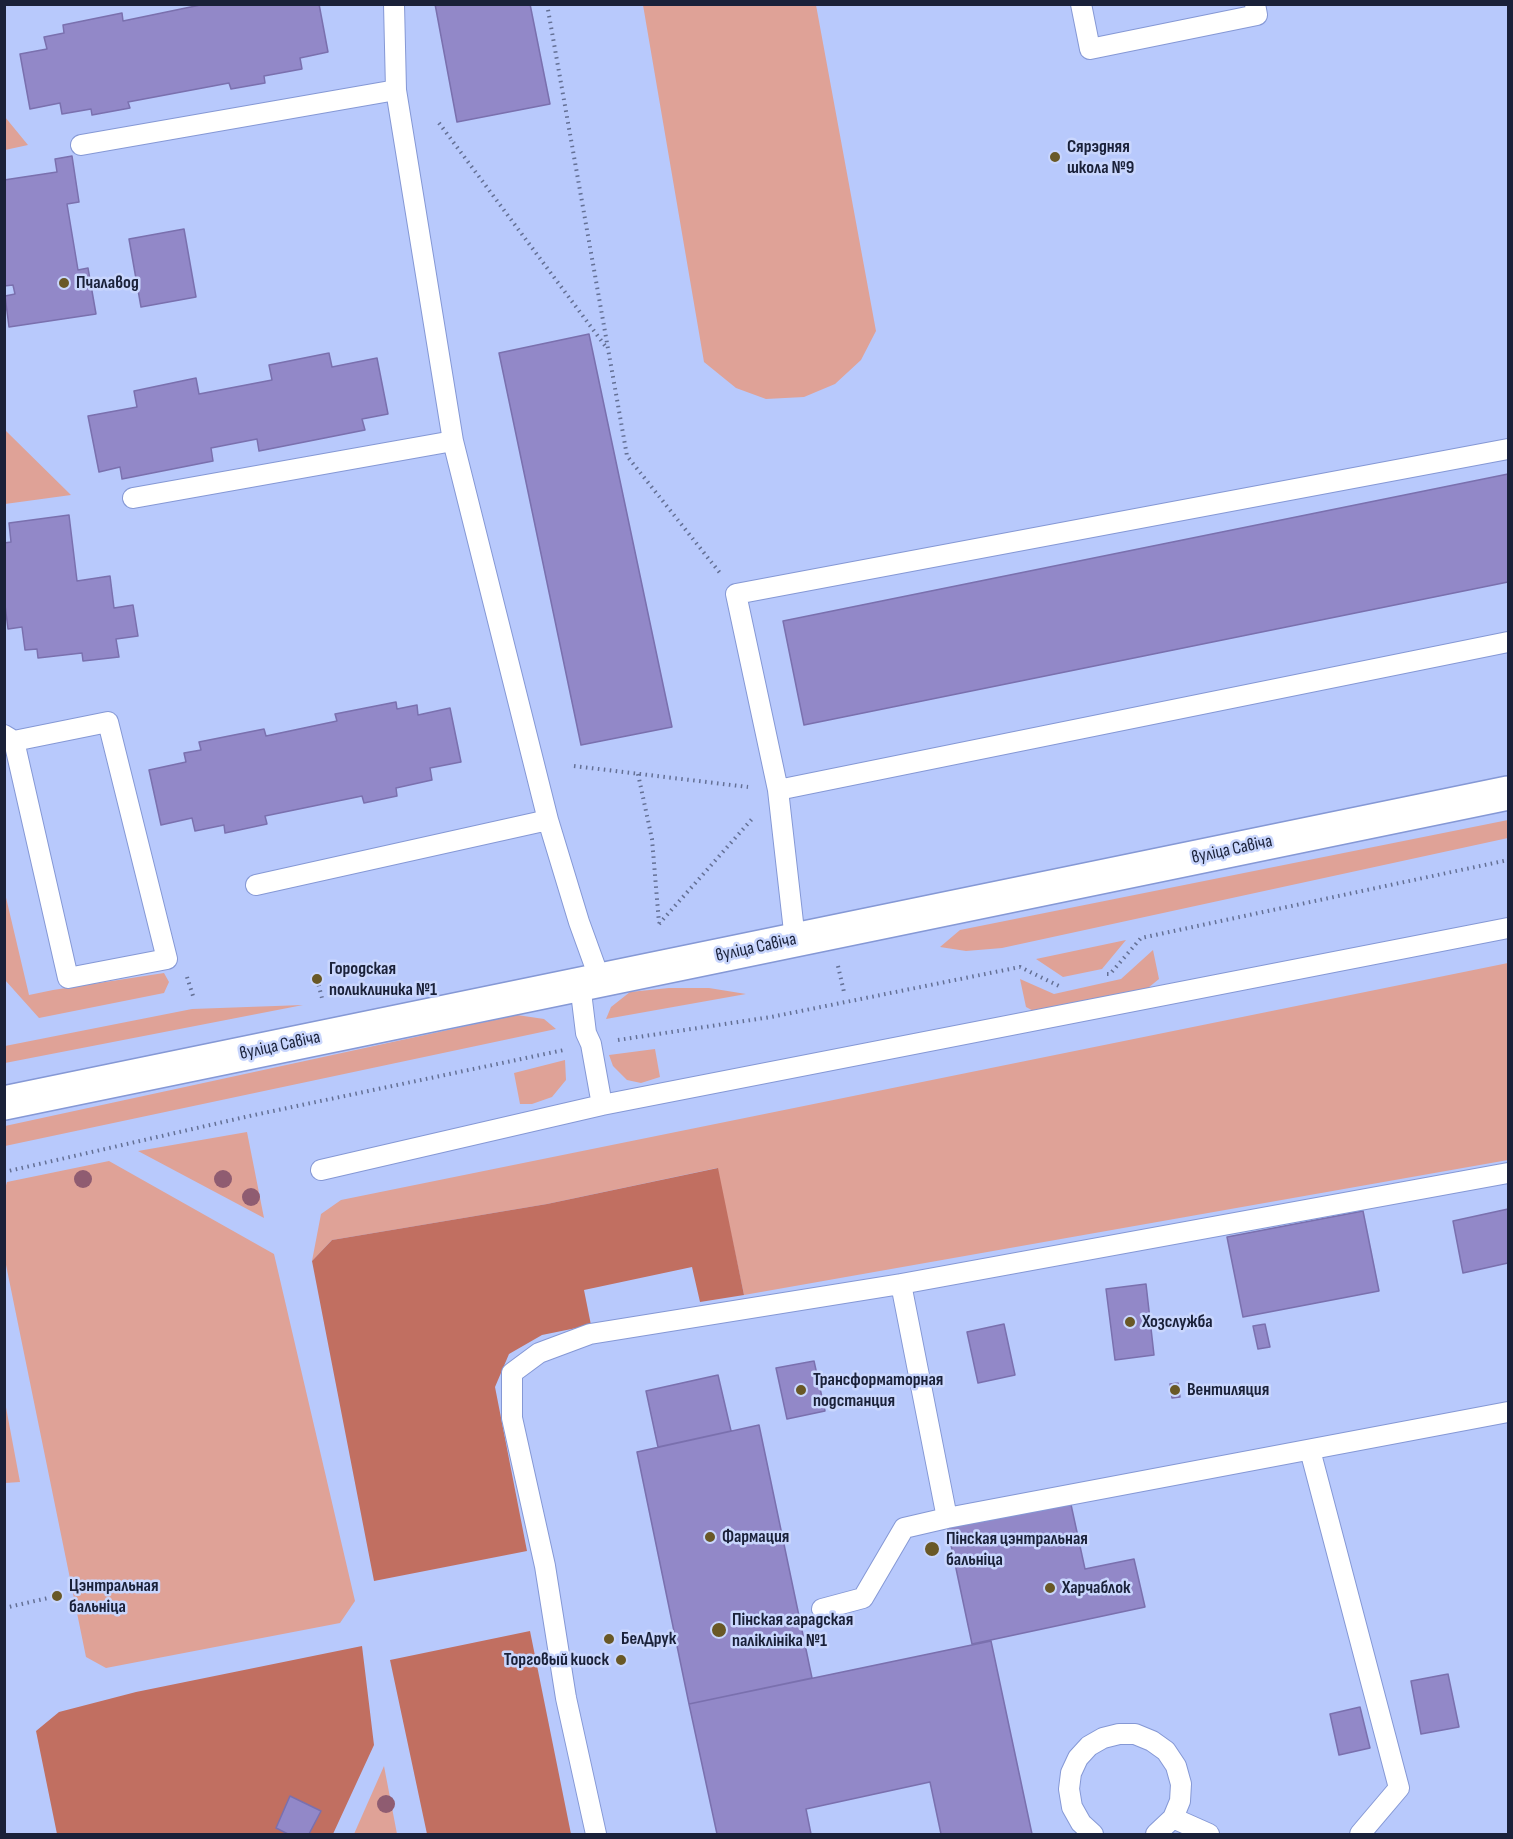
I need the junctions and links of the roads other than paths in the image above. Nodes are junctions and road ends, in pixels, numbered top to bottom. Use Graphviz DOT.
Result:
graph roads {
  1 [pos="394,4"];
  2 [pos="1081,4"];
  3 [pos="1255,4"];
  4 [pos="396,90"];
  5 [pos="81,145"];
  6 [pos="453,441"];
  7 [pos="1509,449"];
  8 [pos="133,498"];
  9 [pos="1509,642"];
  10 [pos="9,738"];
  11 [pos="778,790"];
  12 [pos="1509,793"];
  13 [pos="548,820"];
  14 [pos="256,885"];
  15 [pos="1509,928"];
  16 [pos="795,940"];
  17 [pos="590,982"];
  18 [pos="4,1103"];
  19 [pos="602,1105"];
  20 [pos="321,1170"];
  21 [pos="1509,1173"];
  22 [pos="901,1284"];
  23 [pos="1509,1412"];
  24 [pos="1310,1450"];
  25 [pos="947,1518"];
  26 [pos="822,1609"];
  27 [pos="1173,1818"];
  28 [pos="596,1834"];
  29 [pos="1093,1834"];
  30 [pos="1156,1834"];
  31 [pos="1209,1834"];
  32 [pos="1360,1834"];
  1 -- 4 [label="lane"];
  2 -- 3 [label="lane"];
  4 -- 5 [label="lane"];
  4 -- 6 [label="lane"];
  6 -- 8 [label="lane"];
  6 -- 13 [label="lane"];
  7 -- 11 [label="lane"];
  9 -- 11 [label="lane"];
  10 -- 10 [label="lane"];
  11 -- 16 [label="lane"];
  12 -- 16 [label="street, вуліца Савіча"];
  13 -- 14 [label="lane"];
  13 -- 17 [label="lane"];
  15 -- 19 [label="lane"];
  16 -- 17 [label="street, вуліца Савіча"];
  17 -- 18 [label="street, вуліца Савіча"];
  17 -- 19 [label="lane"];
  19 -- 20 [label="lane"];
  21 -- 22 [label="lane"];
  22 -- 25 [label="lane"];
  22 -- 28 [label="lane"];
  23 -- 24 [label="lane"];
  24 -- 25 [label="lane"];
  24 -- 32 [label="lane"];
  25 -- 26 [label="lane"];
  27 -- 29 [label="lane"];
  27 -- 30 [label="lane"];
  27 -- 31 [label="lane"];
}
